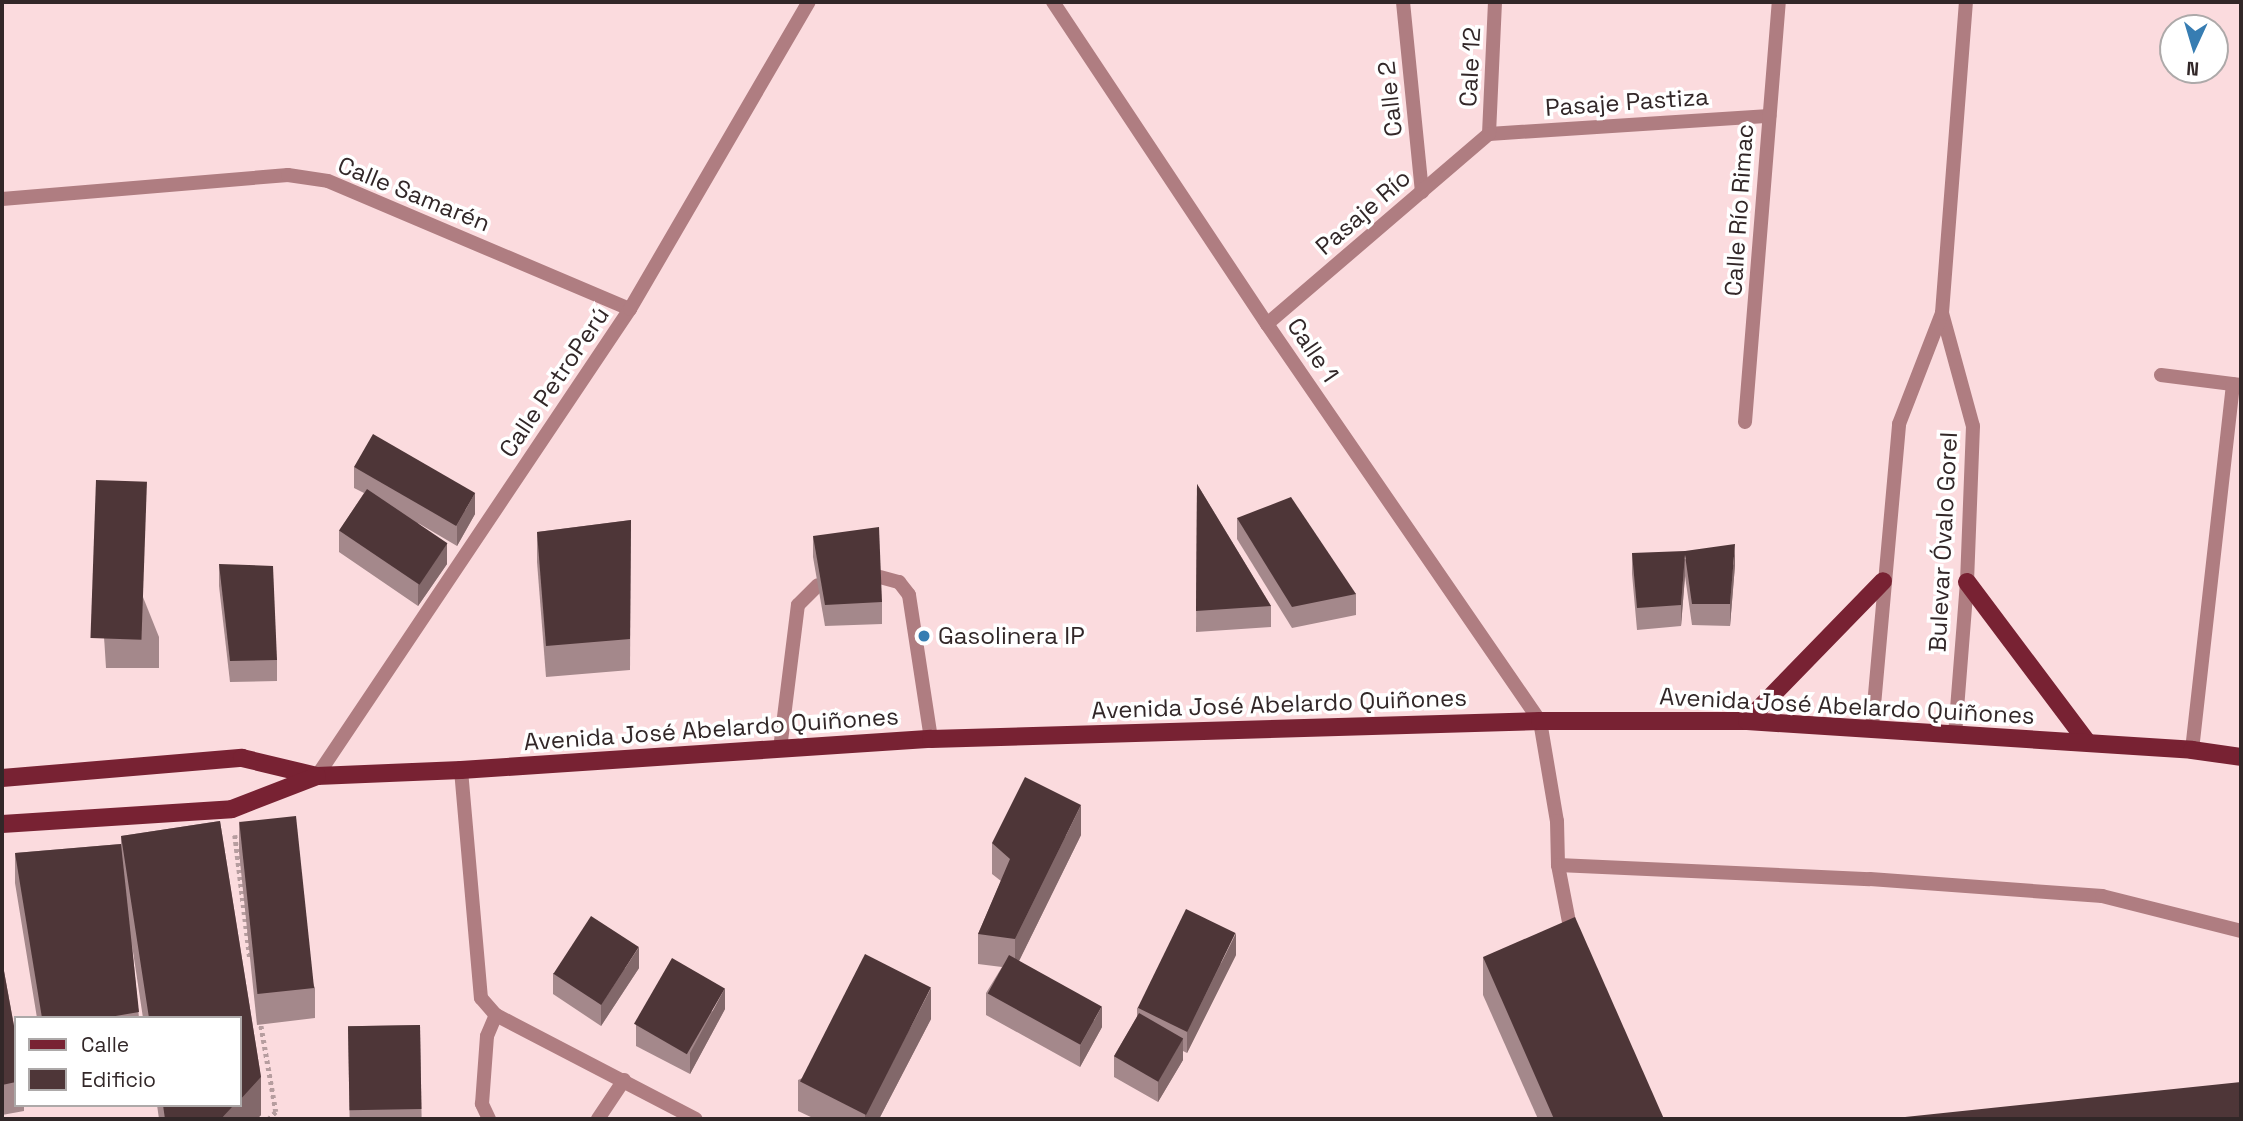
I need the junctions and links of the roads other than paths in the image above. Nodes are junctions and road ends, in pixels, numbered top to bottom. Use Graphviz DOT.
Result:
graph roads {
  1 [pos="809,2"];
  2 [pos="1053,2"];
  3 [pos="1403,2"];
  4 [pos="1496,2"];
  5 [pos="1779,2"];
  6 [pos="1966,2"];
  7 [pos="1769,116"];
  8 [pos="1489,134"];
  9 [pos="1422,192"];
  10 [pos="2,199"];
  11 [pos="630,309"];
  12 [pos="1942,313"];
  13 [pos="1267,324"];
  14 [pos="2161,375"];
  15 [pos="2237,385"];
  16 [pos="1745,422"];
  17 [pos="880,577"];
  18 [pos="1883,581"];
  19 [pos="1967,582"];
  20 [pos="818,585"];
  21 [pos="1539,721"];
  22 [pos="1747,721"];
  23 [pos="1872,728"];
  24 [pos="1955,734"];
  25 [pos="930,739"];
  26 [pos="2087,742"];
  27 [pos="780,749"];
  28 [pos="2192,750"];
  29 [pos="2241,757"];
  30 [pos="461,770"];
  31 [pos="317,776"];
  32 [pos="2,778"];
  33 [pos="2,824"];
  34 [pos="1558,865"];
  35 [pos="2241,931"];
  36 [pos="1576,947"];
  37 [pos="496,1015"];
  38 [pos="624,1080"];
  39 [pos="489,1119"];
  40 [pos="598,1119"];
  41 [pos="696,1119"];
  1 -- 11 [label="street, Calle PetroPerú"];
  2 -- 13 [label="street, Calle 1"];
  3 -- 9 [label="street, Calle 2"];
  4 -- 8 [label="street, Cale 12"];
  5 -- 7 [label="street, Calle Río Rimac"];
  6 -- 12 [label="street, Bulevar Óvalo Gorel"];
  7 -- 8 [label="street, Pasaje Pastiza"];
  7 -- 16 [label="street, Calle Río Rimac"];
  8 -- 9 [label="street, Pasaje Río"];
  9 -- 13 [label="street, Pasaje Río"];
  10 -- 11 [label="street, Calle Samarén"];
  11 -- 31 [label="street, Calle PetroPerú"];
  12 -- 18 [label="street, Bulevar Óvalo Gorel"];
  12 -- 19 [label="street, Bulevar Óvalo Gorel"];
  13 -- 21 [label="street, Calle 1"];
  14 -- 15 [label="street"];
  15 -- 28 [label="street"];
  17 -- 25 [label="street"];
  18 -- 22 [label="main road"];
  18 -- 23 [label="street, Bulevar Óvalo Gorel"];
  19 -- 24 [label="street, Bulevar Óvalo Gorel"];
  19 -- 26 [label="main road"];
  20 -- 27 [label="street"];
  21 -- 22 [label="main road, Avenida José Abelardo Quiñones"];
  21 -- 25 [label="main road, Avenida José Abelardo Quiñones"];
  21 -- 34 [label="street"];
  22 -- 23 [label="main road, Avenida José Abelardo Quiñones"];
  23 -- 24 [label="main road, Avenida José Abelardo Quiñones"];
  24 -- 26 [label="main road, Avenida José Abelardo Quiñones"];
  25 -- 27 [label="main road, Avenida José Abelardo Quiñones"];
  26 -- 28 [label="main road, Avenida José Abelardo Quiñones"];
  27 -- 30 [label="main road, Avenida José Abelardo Quiñones"];
  28 -- 29 [label="main road, Avenida José Abelardo Quiñones"];
  30 -- 31 [label="main road, Avenida José Abelardo Quiñones"];
  30 -- 37 [label="street"];
  31 -- 32 [label="main road, Avenida José Abelardo Quiñones"];
  31 -- 33 [label="main road, Avenida José Abelardo Quiñones"];
  34 -- 35 [label="street"];
  34 -- 36 [label="street"];
  37 -- 38 [label="street"];
  37 -- 39 [label="street"];
  38 -- 40 [label="street"];
  38 -- 41 [label="street"];
}
